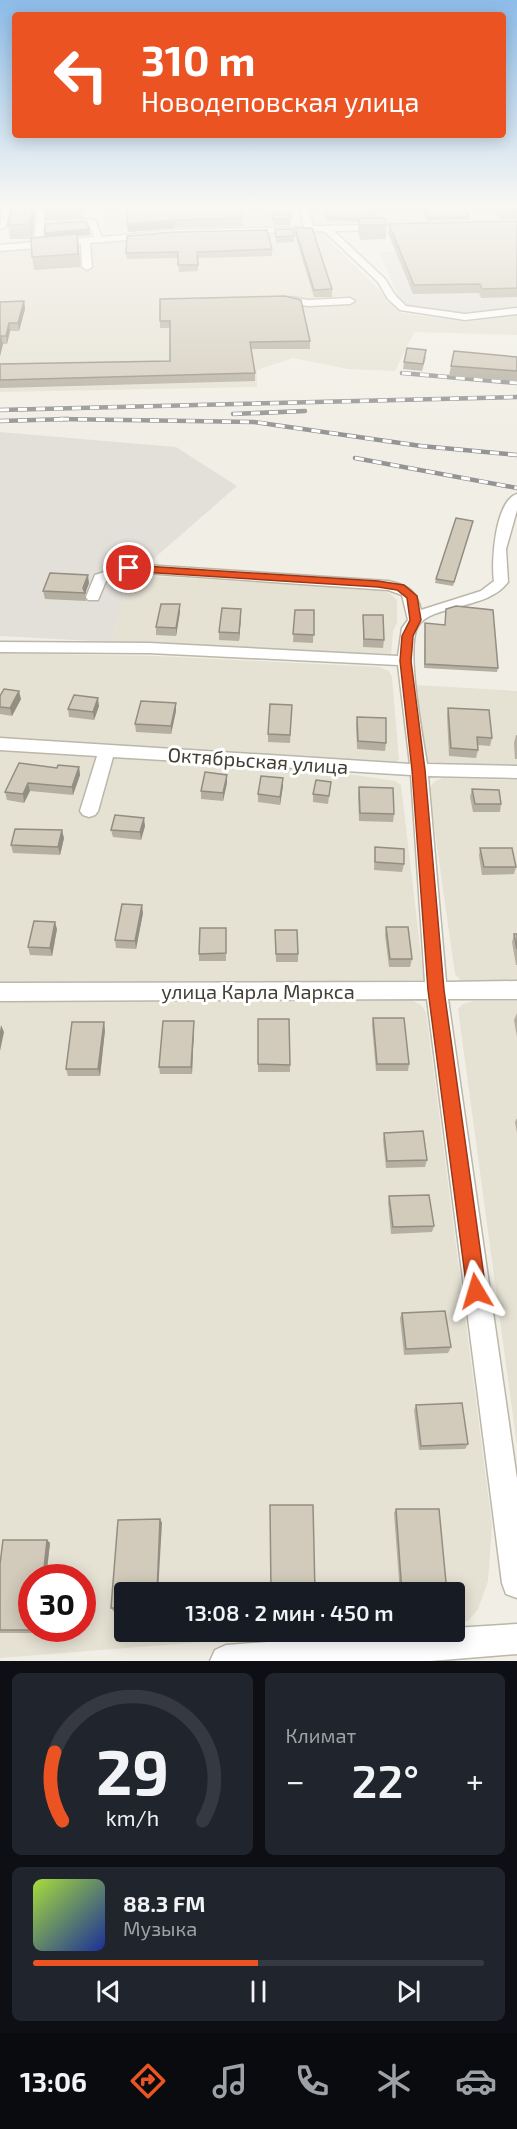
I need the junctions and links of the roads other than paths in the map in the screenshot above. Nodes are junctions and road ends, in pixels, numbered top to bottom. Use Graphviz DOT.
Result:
graph roads {
  1 [pos="382,282"];
  2 [pos="290,300"];
  3 [pos="350,301"];
  4 [pos="517,311"];
  5 [pos="517,498"];
  6 [pos="93,597"];
  7 [pos="416,620"];
  8 [pos="0,646"];
  9 [pos="405,661"];
  10 [pos="0,744"];
  11 [pos="107,750"];
  12 [pos="418,770"];
  13 [pos="517,772"];
  14 [pos="89,812"];
  15 [pos="436,990"];
  16 [pos="517,990"];
  17 [pos="0,992"];
  18 [pos="517,1583"];
  19 [pos="517,1638"];
  20 [pos="226,1661"];
  1 -- 4 [label="street"];
  2 -- 3 [label="street"];
  5 -- 7 [label="street"];
  6 -- 7 [label="street"];
  7 -- 9 [label="street"];
  8 -- 9 [label="street"];
  9 -- 12 [label="street"];
  10 -- 11 [label="street, Октябрьская улица"];
  11 -- 12 [label="street, Октябрьская улица"];
  11 -- 14 [label="street"];
  12 -- 13 [label="street, Октябрьская улица"];
  12 -- 15 [label="street"];
  15 -- 16 [label="street, улица Карла Маркса"];
  15 -- 17 [label="street, улица Карла Маркса"];
  15 -- 18 [label="street"];
  19 -- 20 [label="street"];
}
